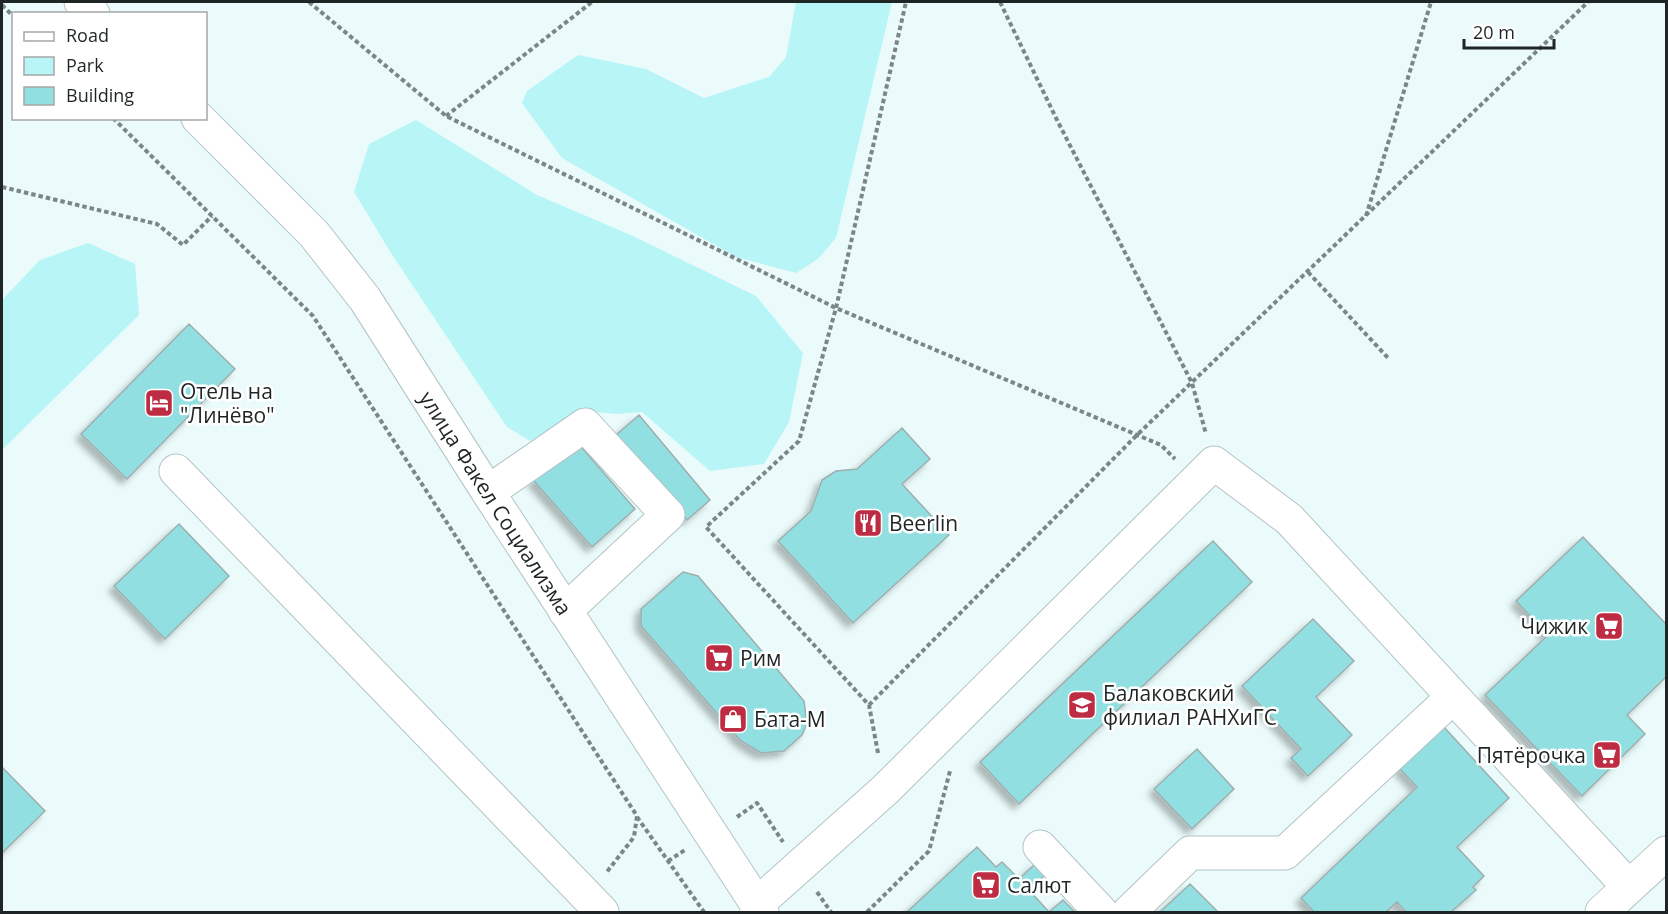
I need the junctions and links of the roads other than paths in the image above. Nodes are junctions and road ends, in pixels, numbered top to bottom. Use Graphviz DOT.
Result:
graph roads {
  1 [pos="200,120"];
  2 [pos="177,471"];
  3 [pos="488,492"];
  4 [pos="565,611"];
  5 [pos="1453,697"];
  6 [pos="1040,847"];
  7 [pos="1666,853"];
  8 [pos="1629,887"];
  9 [pos="598,909"];
  10 [pos="754,910"];
  11 [pos="1101,912"];
  12 [pos="1129,912"];
  13 [pos="1602,912"];
  1 -- 3 [label="main road, улица Факел Социализма"];
  2 -- 9 [label="main road"];
  3 -- 4 [label="main road, улица Факел Социализма"];
  3 -- 4 [label="main road"];
  4 -- 10 [label="main road, улица Факел Социализма"];
  5 -- 8 [label="main road"];
  5 -- 10 [label="main road"];
  5 -- 12 [label="main road"];
  6 -- 11 [label="main road"];
  7 -- 8 [label="main road"];
  8 -- 13 [label="main road"];
}
